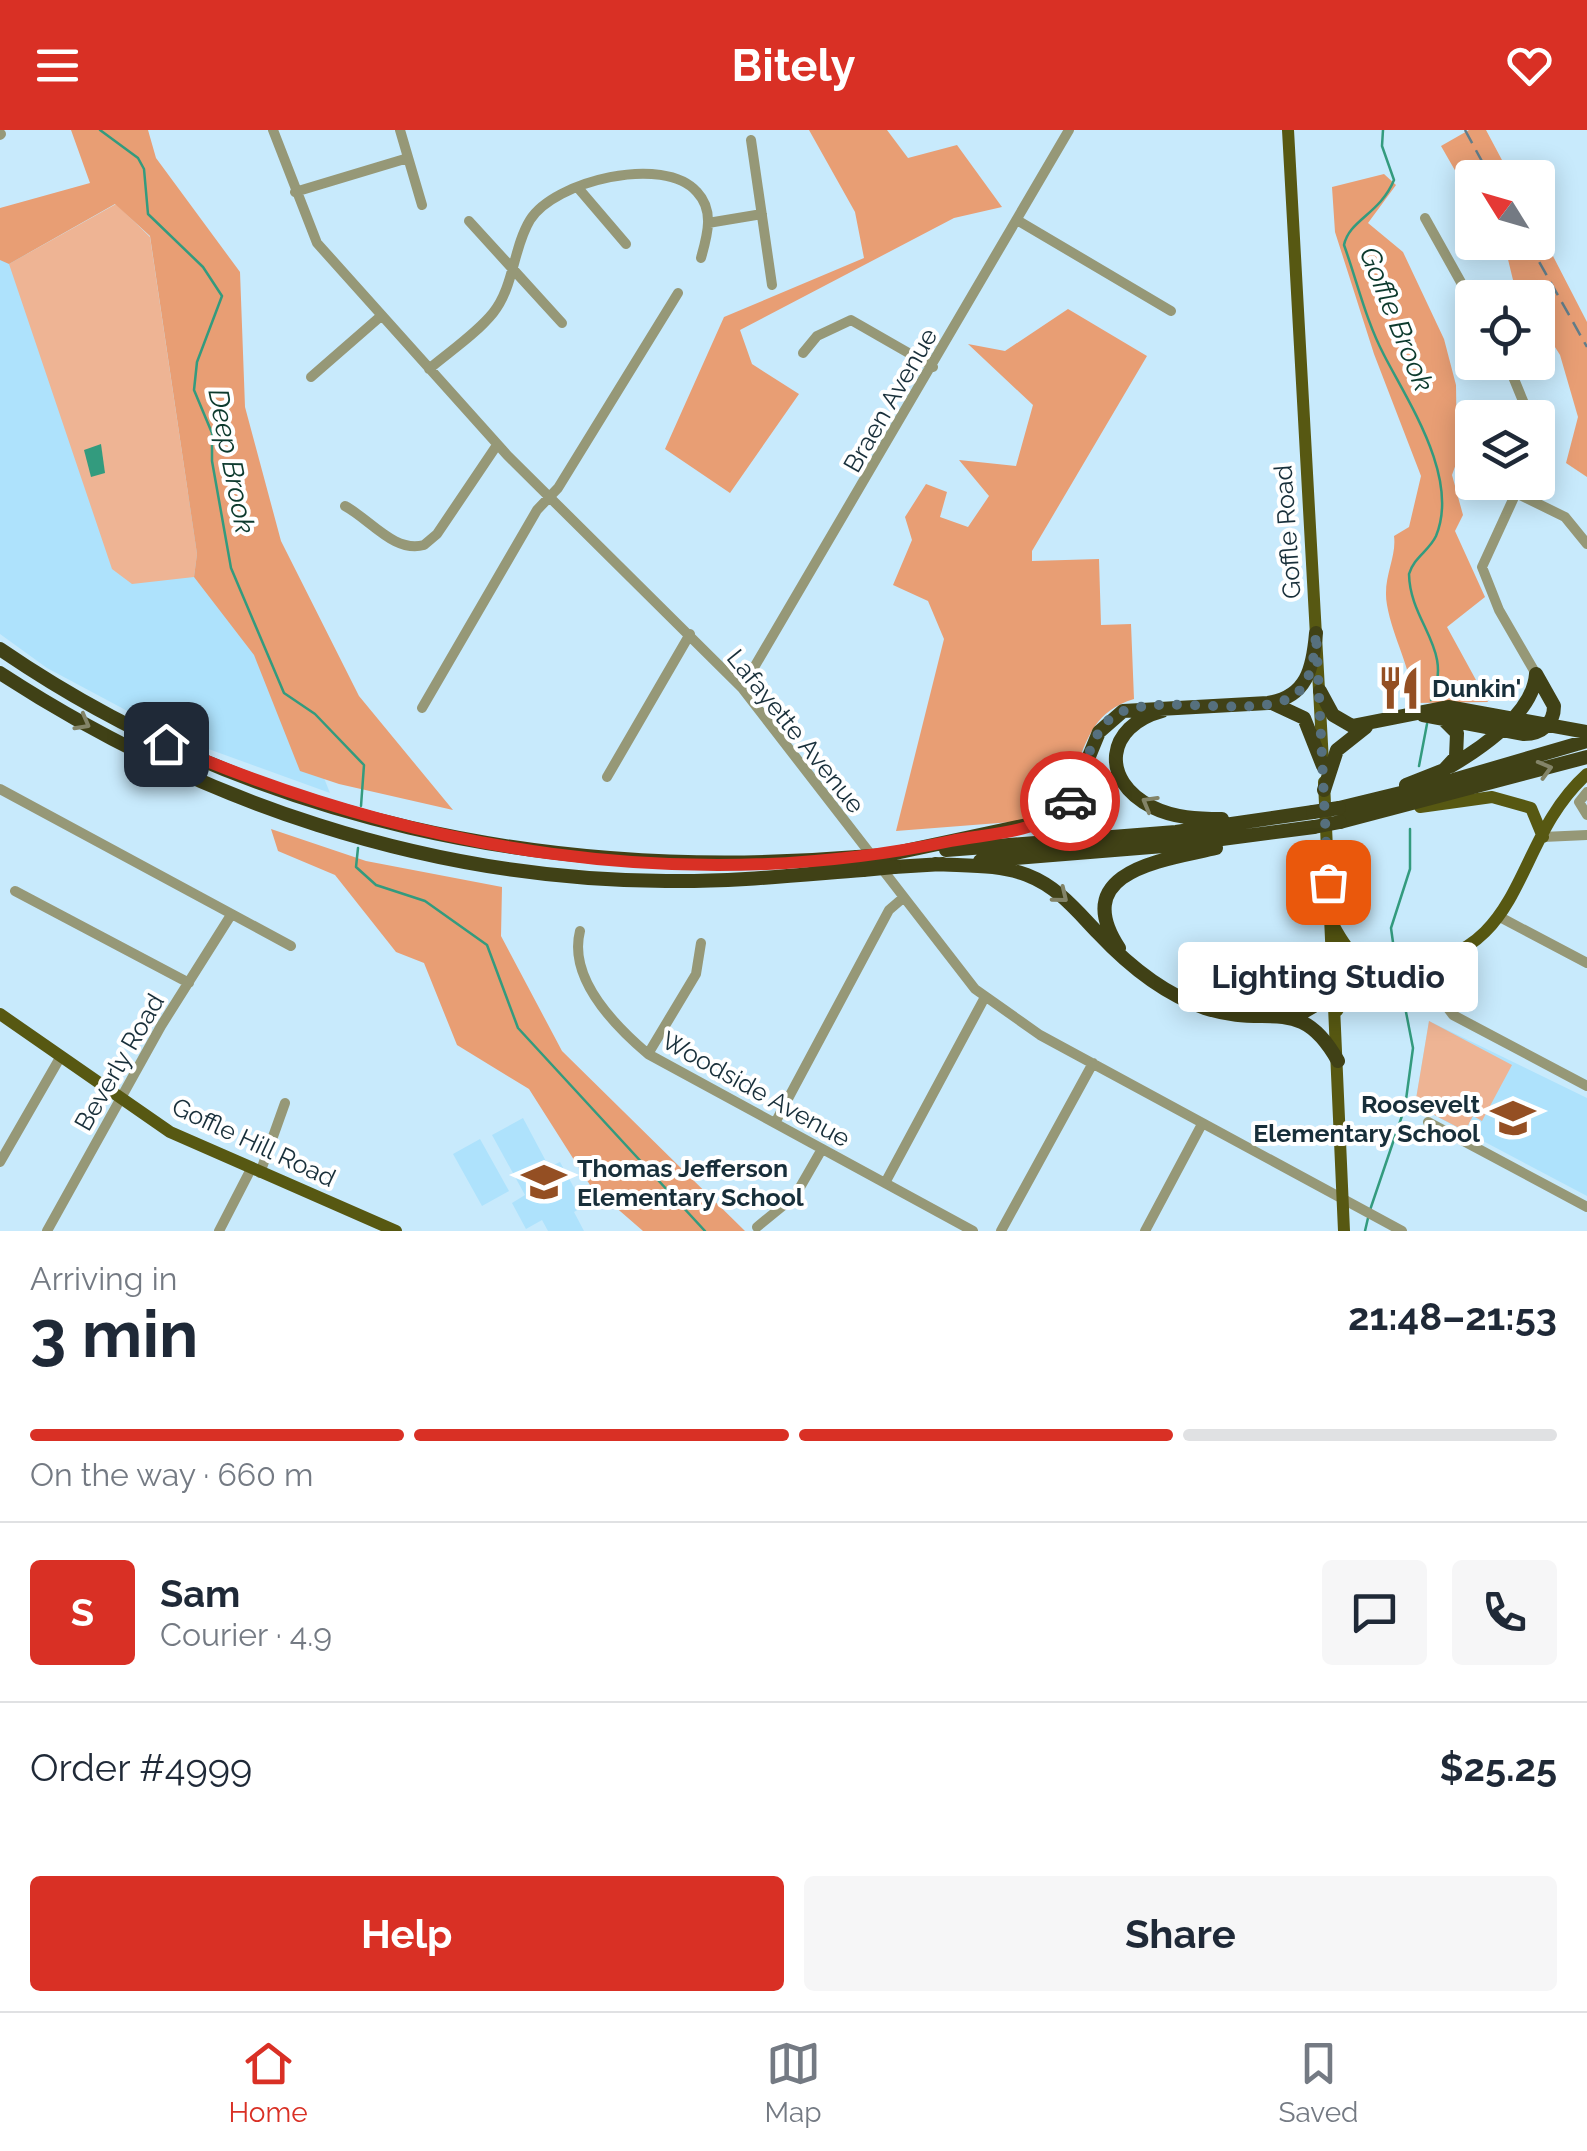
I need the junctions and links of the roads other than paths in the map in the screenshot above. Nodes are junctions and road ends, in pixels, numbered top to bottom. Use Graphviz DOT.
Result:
graph roads {
  1 [pos="273,130"];
  2 [pos="400,130"];
  3 [pos="1069,130"];
  4 [pos="1288,130"];
  5 [pos="751,140"];
  6 [pos="408,158"];
  7 [pos="579,189"];
  8 [pos="295,192"];
  9 [pos="422,205"];
  10 [pos="762,214"];
  11 [pos="1426,218"];
  12 [pos="469,220"];
  13 [pos="1017,220"];
  14 [pos="708,222"];
  15 [pos="626,244"];
  16 [pos="701,258"];
  17 [pos="512,267"];
  18 [pos="1460,280"];
  19 [pos="772,285"];
  20 [pos="678,294"];
  21 [pos="1170,310"];
  22 [pos="381,316"];
  23 [pos="562,322"];
  24 [pos="803,353"];
  25 [pos="932,367"];
  26 [pos="429,369"];
  27 [pos="310,377"];
  28 [pos="497,444"];
  29 [pos="548,497"];
  30 [pos="1513,500"];
  31 [pos="1537,500"];
  32 [pos="346,506"];
  33 [pos="1587,544"];
  34 [pos="1316,633"];
  35 [pos="690,634"];
  36 [pos="0,648"];
  37 [pos="0,673"];
  38 [pos="1536,674"];
  39 [pos="742,688"];
  40 [pos="1320,691"];
  41 [pos="1550,696"];
  42 [pos="1268,703"];
  43 [pos="1524,705"];
  44 [pos="1184,706"];
  45 [pos="422,708"];
  46 [pos="1428,715"];
  47 [pos="1407,716"];
  48 [pos="1505,723"];
  49 [pos="1548,725"];
  50 [pos="1371,726"];
  51 [pos="1587,732"];
  52 [pos="1587,740"];
  53 [pos="1587,757"];
  54 [pos="1323,766"];
  55 [pos="1444,770"];
  56 [pos="1587,774"];
  57 [pos="606,777"];
  58 [pos="0,789"];
  59 [pos="1324,790"];
  60 [pos="1587,792"];
  61 [pos="1383,812"];
  62 [pos="1340,815"];
  63 [pos="1587,815"];
  64 [pos="1314,820"];
  65 [pos="1587,835"];
  66 [pos="1544,837"];
  67 [pos="890,861"];
  68 [pos="860,863"];
  69 [pos="936,864"];
  70 [pos="15,891"];
  71 [pos="903,898"];
  72 [pos="231,915"];
  73 [pos="1498,916"];
  74 [pos="1331,919"];
  75 [pos="580,931"];
  76 [pos="701,943"];
  77 [pos="291,946"];
  78 [pos="1587,963"];
  79 [pos="1131,964"];
  80 [pos="1392,967"];
  81 [pos="1332,968"];
  82 [pos="189,982"];
  83 [pos="1438,995"];
  84 [pos="985,997"];
  85 [pos="1336,1013"];
  86 [pos="0,1014"];
  87 [pos="1293,1018"];
  88 [pos="648,1054"];
  89 [pos="60,1056"];
  90 [pos="1338,1061"];
  91 [pos="1093,1064"];
  92 [pos="1587,1086"];
  93 [pos="120,1098"];
  94 [pos="285,1103"];
  95 [pos="1428,1122"];
  96 [pos="775,1123"];
  97 [pos="1202,1124"];
  98 [pos="822,1149"];
  99 [pos="0,1162"];
  100 [pos="256,1171"];
  101 [pos="885,1183"];
  102 [pos="1343,1199"];
  103 [pos="1587,1207"];
  104 [pos="757,1227"];
  105 [pos="47,1231"];
  106 [pos="219,1231"];
  107 [pos="396,1231"];
  108 [pos="973,1231"];
  109 [pos="1002,1231"];
  110 [pos="1145,1231"];
  111 [pos="1344,1231"];
  112 [pos="1402,1231"];
  1 -- 8 [label="street, Lafayette Avenue"];
  2 -- 6 [label="street"];
  3 -- 13 [label="street, Braen Avenue"];
  4 -- 34 [label="main road, Goffle Road"];
  5 -- 10 [label="street"];
  6 -- 8 [label="street"];
  6 -- 9 [label="street"];
  7 -- 14 [label="street"];
  7 -- 15 [label="street"];
  7 -- 17 [label="street"];
  8 -- 22 [label="street, Lafayette Avenue"];
  10 -- 14 [label="street"];
  10 -- 19 [label="street"];
  11 -- 18 [label="street"];
  12 -- 17 [label="street"];
  13 -- 21 [label="street"];
  13 -- 25 [label="street, Braen Avenue"];
  14 -- 16 [label="street"];
  17 -- 23 [label="street"];
  17 -- 26 [label="street"];
  20 -- 29 [label="street"];
  22 -- 26 [label="street, Lafayette Avenue"];
  22 -- 27 [label="street"];
  24 -- 25 [label="street"];
  25 -- 39 [label="street, Braen Avenue"];
  26 -- 28 [label="street, Lafayette Avenue"];
  28 -- 29 [label="street, Lafayette Avenue"];
  28 -- 32 [label="street"];
  29 -- 35 [label="street, Lafayette Avenue"];
  29 -- 45 [label="street"];
  30 -- 38 [label="street"];
  31 -- 33 [label="street"];
  34 -- 40 [label="main road, Goffle Road"];
  34 -- 42 [label="highway"];
  35 -- 39 [label="street, Lafayette Avenue"];
  35 -- 57 [label="street"];
  36 -- 68 [label="highway"];
  37 -- 68 [label="highway, one-way"];
  38 -- 41 [label="highway"];
  38 -- 43 [label="highway"];
  39 -- 71 [label="street, Lafayette Avenue"];
  40 -- 50 [label="highway"];
  40 -- 54 [label="main road, Goffle Road"];
  41 -- 43 [label="highway"];
  41 -- 49 [label="highway"];
  42 -- 44 [label="highway"];
  42 -- 54 [label="highway"];
  43 -- 48 [label="highway"];
  64 -- 44 [label="highway, one-way"];
  44 -- 67 [label="highway"];
  46 -- 47 [label="highway"];
  46 -- 48 [label="highway"];
  46 -- 55 [label="highway"];
  47 -- 48 [label="highway"];
  47 -- 50 [label="highway"];
  48 -- 49 [label="highway"];
  48 -- 55 [label="highway"];
  49 -- 51 [label="highway"];
  50 -- 59 [label="highway"];
  52 -- 62 [label="highway"];
  61 -- 53 [label="highway, one-way"];
  54 -- 59 [label="main road, Goffle Road"];
  55 -- 62 [label="highway"];
  56 -- 66 [label="main road"];
  58 -- 72 [label="street"];
  59 -- 74 [label="main road, Goffle Road"];
  60 -- 63 [label="street"];
  61 -- 62 [label="highway"];
  61 -- 66 [label="main road"];
  62 -- 64 [label="highway, bridge"];
  64 -- 67 [label="highway"];
  64 -- 69 [label="highway"];
  64 -- 79 [label="highway"];
  65 -- 66 [label="street"];
  66 -- 73 [label="main road"];
  67 -- 68 [label="highway, bridge"];
  67 -- 69 [label="highway"];
  69 -- 79 [label="highway, one-way"];
  70 -- 82 [label="street"];
  71 -- 84 [label="street, Lafayette Avenue"];
  71 -- 96 [label="street"];
  72 -- 77 [label="street"];
  72 -- 82 [label="street, Beverly Road"];
  73 -- 78 [label="street"];
  73 -- 80 [label="main road"];
  74 -- 80 [label="main road"];
  74 -- 81 [label="main road, Goffle Road"];
  75 -- 88 [label="street, Woodside Avenue"];
  76 -- 88 [label="street"];
  79 -- 87 [label="highway"];
  80 -- 85 [label="main road"];
  81 -- 85 [label="main road, Goffle Road"];
  81 -- 87 [label="highway"];
  82 -- 93 [label="street, Beverly Road"];
  83 -- 92 [label="street"];
  84 -- 91 [label="street, Lafayette Avenue"];
  84 -- 101 [label="street"];
  85 -- 90 [label="main road, Goffle Road"];
  86 -- 89 [label="main road, Goffle Hill Road"];
  87 -- 90 [label="highway"];
  88 -- 96 [label="street, Woodside Avenue"];
  89 -- 93 [label="main road, Goffle Hill Road"];
  89 -- 99 [label="street"];
  90 -- 102 [label="main road, Goffle Road"];
  91 -- 97 [label="street, Lafayette Avenue"];
  91 -- 109 [label="street"];
  93 -- 100 [label="main road, Goffle Hill Road"];
  93 -- 105 [label="street, Beverly Road"];
  94 -- 100 [label="street"];
  95 -- 103 [label="street"];
  96 -- 98 [label="street, Woodside Avenue"];
  97 -- 102 [label="street, Lafayette Avenue"];
  97 -- 110 [label="street"];
  98 -- 101 [label="street, Woodside Avenue"];
  98 -- 104 [label="street"];
  100 -- 106 [label="street"];
  100 -- 107 [label="main road, Goffle Hill Road"];
  101 -- 108 [label="street, Woodside Avenue"];
  102 -- 111 [label="main road, Goffle Road"];
  102 -- 112 [label="street, Lafayette Avenue"];
}
